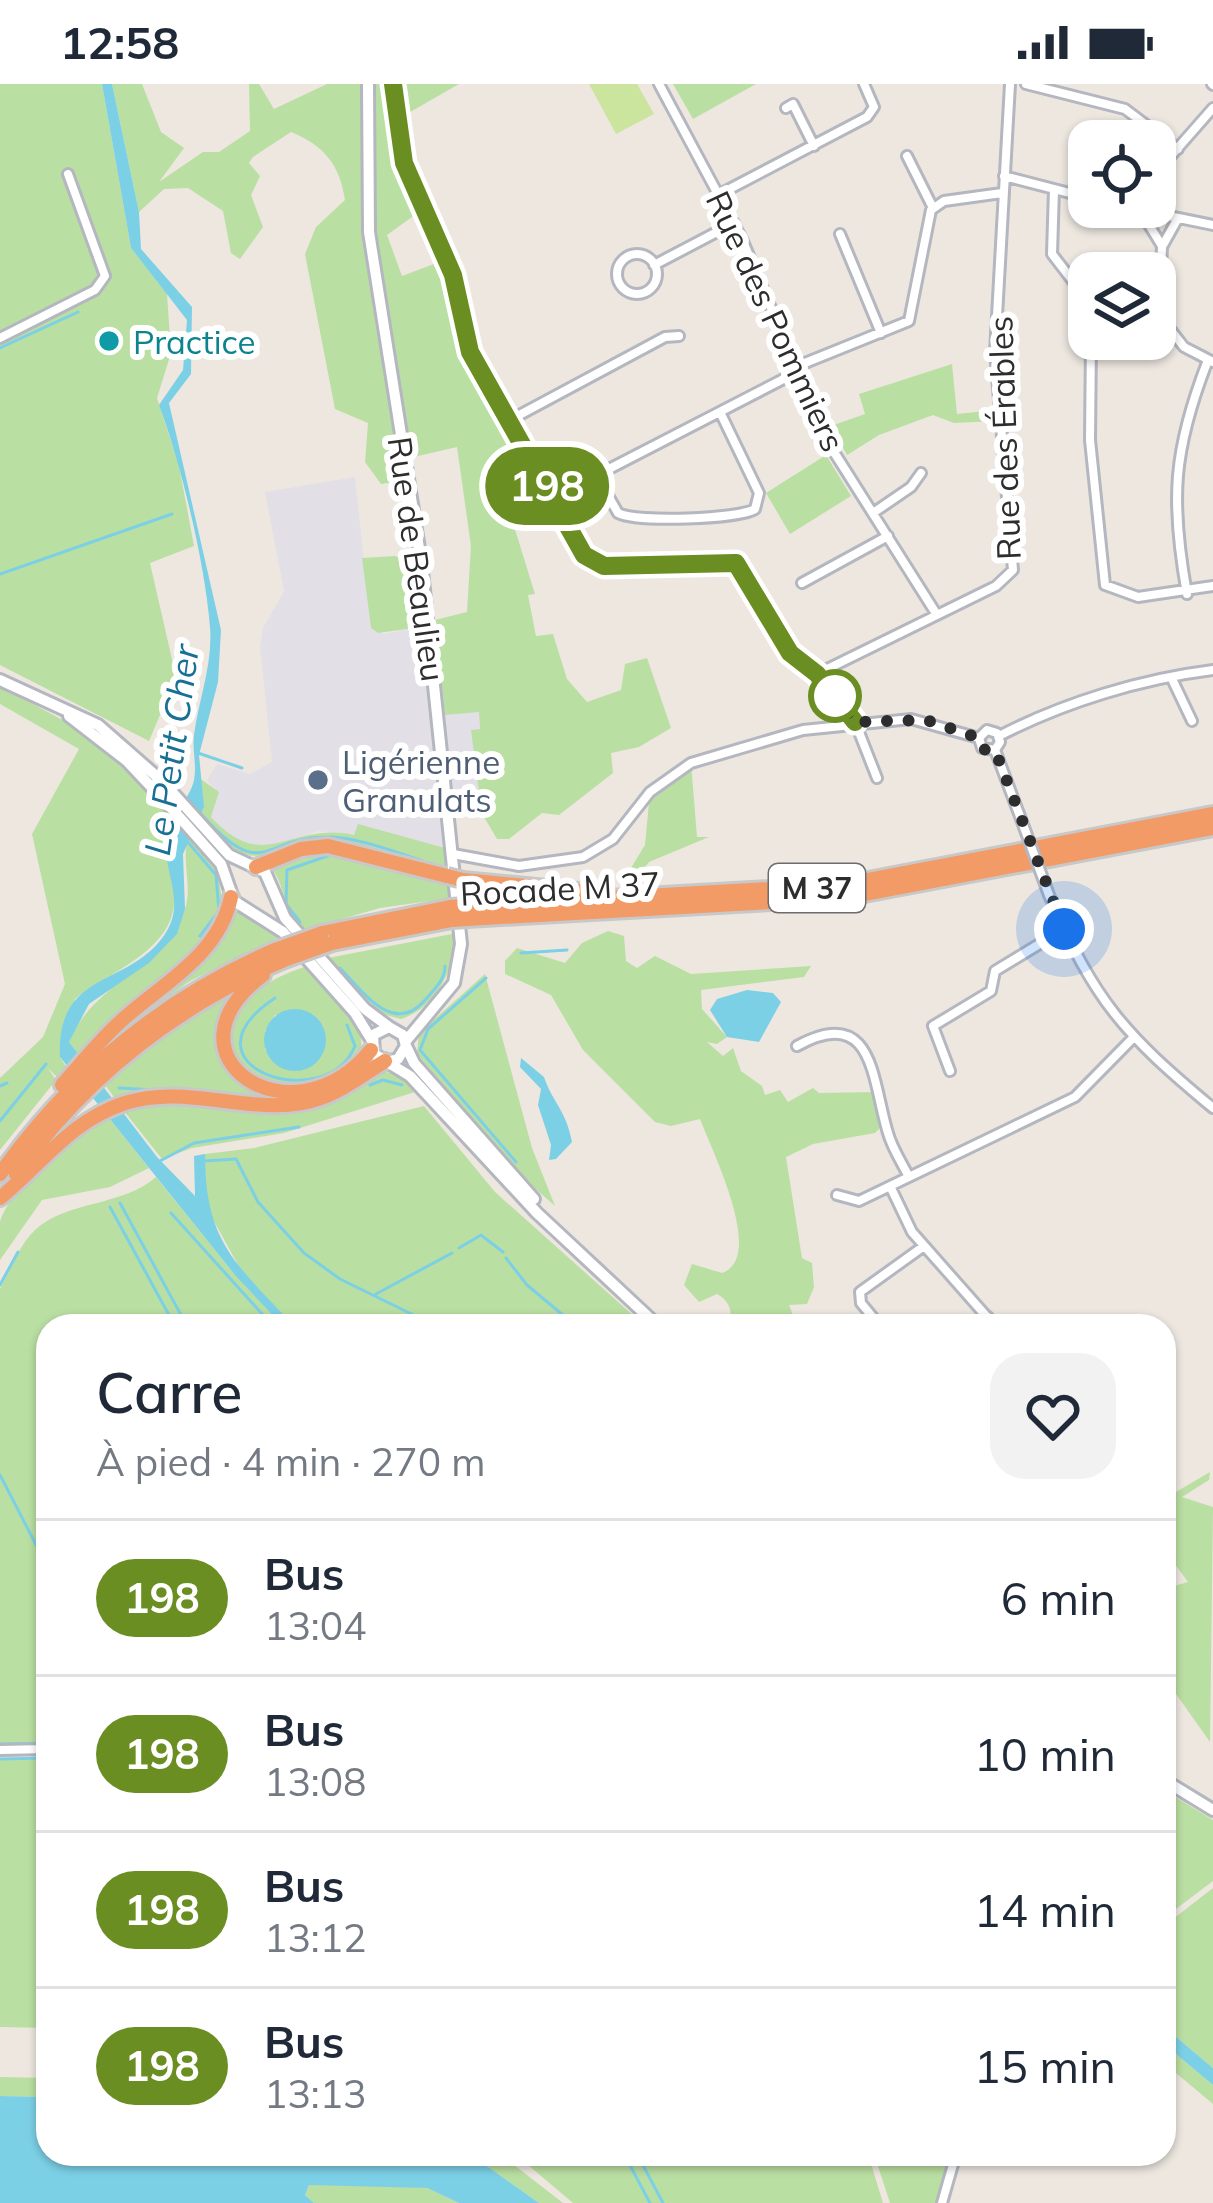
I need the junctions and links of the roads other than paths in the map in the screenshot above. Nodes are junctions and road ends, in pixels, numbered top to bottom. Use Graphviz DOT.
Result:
graph roads {
  1 [pos="368,84"];
  2 [pos="393,84"];
  3 [pos="659,84"];
  4 [pos="864,84"];
  5 [pos="1010,84"];
  6 [pos="1026,84"];
  7 [pos="786,108"];
  8 [pos="1213,108"];
  9 [pos="814,146"];
  10 [pos="1178,148"];
  11 [pos="1176,150"];
  12 [pos="907,156"];
  13 [pos="68,174"];
  14 [pos="1004,176"];
  15 [pos="1054,189"];
  16 [pos="1002,193"];
  17 [pos="1068,193"];
  18 [pos="718,195"];
  19 [pos="933,208"];
  20 [pos="1178,218"];
  21 [pos="734,223"];
  22 [pos="1213,225"];
  23 [pos="1150,228"];
  24 [pos="840,234"];
  25 [pos="1162,247"];
  26 [pos="654,265"];
  27 [pos="1068,275"];
  28 [pos="881,333"];
  29 [pos="679,336"];
  30 [pos="0,338"];
  31 [pos="1091,360"];
  32 [pos="1210,361"];
  33 [pos="796,370"];
  34 [pos="720,412"];
  35 [pos="511,420"];
  36 [pos="921,473"];
  37 [pos="873,512"];
  38 [pos="888,536"];
  39 [pos="802,583"];
  40 [pos="1213,586"];
  41 [pos="1187,594"];
  42 [pos="937,615"];
  43 [pos="1213,670"];
  44 [pos="817,674"];
  45 [pos="0,680"];
  46 [pos="1173,681"];
  47 [pos="1192,721"];
  48 [pos="855,722"];
  49 [pos="999,736"];
  50 [pos="979,738"];
  51 [pos="995,750"];
  52 [pos="877,778"];
  53 [pos="1213,814"];
  54 [pos="196,827"];
  55 [pos="1213,828"];
  56 [pos="454,854"];
  57 [pos="254,867"];
  58 [pos="230,892"];
  59 [pos="273,892"];
  60 [pos="640,899"];
  61 [pos="251,910"];
  62 [pos="459,913"];
  63 [pos="1064,929"];
  64 [pos="279,955"];
  65 [pos="419,1020"];
  66 [pos="391,1027"];
  67 [pos="1132,1039"];
  68 [pos="371,1044"];
  69 [pos="405,1044"];
  70 [pos="796,1046"];
  71 [pos="386,1061"];
  72 [pos="91,1069"];
  73 [pos="950,1071"];
  74 [pos="67,1093"];
  75 [pos="1213,1108"];
  76 [pos="0,1174"];
  77 [pos="909,1177"];
  78 [pos="890,1186"];
  79 [pos="837,1196"];
  80 [pos="0,1198"];
  81 [pos="924,1246"];
  82 [pos="575,1247"];
  83 [pos="645,1314"];
  84 [pos="870,1314"];
  85 [pos="985,1314"];
  86 [pos="36,1749"];
  87 [pos="0,1750"];
  88 [pos="1176,1786"];
  89 [pos="1207,1800"];
  90 [pos="1213,1810"];
  91 [pos="953,2166"];
  92 [pos="943,2203"];
  1 -- 56 [label="main road, Rue de Beaulieu"];
  2 -- 35 [label="street"];
  3 -- 18 [label="street, Rue des Pommiers"];
  4 -- 9 [label="street"];
  5 -- 14 [label="street, Rue des Érables"];
  6 -- 10 [label="street"];
  7 -- 9 [label="street"];
  8 -- 10 [label="street"];
  9 -- 18 [label="street"];
  10 -- 11 [label="street"];
  12 -- 19 [label="street"];
  13 -- 30 [label="street"];
  14 -- 15 [label="street"];
  14 -- 16 [label="street, Rue des Érables"];
  15 -- 17 [label="street"];
  15 -- 27 [label="street"];
  16 -- 19 [label="street"];
  16 -- 42 [label="street, Rue des Érables"];
  18 -- 21 [label="street, Rue des Pommiers"];
  19 -- 28 [label="street"];
  20 -- 22 [label="street"];
  20 -- 25 [label="street"];
  21 -- 26 [label="street"];
  21 -- 33 [label="street, Rue des Pommiers"];
  23 -- 25 [label="street"];
  24 -- 28 [label="street"];
  25 -- 32 [label="street"];
  26 -- 26 [label="street"];
  28 -- 33 [label="street"];
  29 -- 35 [label="street"];
  31 -- 41 [label="street"];
  32 -- 41 [label="street"];
  33 -- 34 [label="street"];
  33 -- 37 [label="street, Rue des Pommiers"];
  34 -- 34 [label="street"];
  35 -- 44 [label="street"];
  36 -- 37 [label="street"];
  37 -- 38 [label="street, Rue des Pommiers"];
  38 -- 39 [label="street"];
  38 -- 42 [label="street, Rue des Pommiers"];
  40 -- 41 [label="street"];
  42 -- 44 [label="street, Rue des Érables"];
  43 -- 46 [label="street"];
  44 -- 48 [label="street"];
  45 -- 54 [label="main road"];
  46 -- 47 [label="street"];
  46 -- 49 [label="street"];
  48 -- 50 [label="street"];
  48 -- 52 [label="street"];
  48 -- 56 [label="street"];
  49 -- 50 [label="street"];
  49 -- 51 [label="street"];
  50 -- 51 [label="street"];
  51 -- 63 [label="street, bridge"];
  53 -- 60 [label="highway, Rocade M 37 / M 37"];
  54 -- 57 [label="main road"];
  54 -- 58 [label="main road"];
  55 -- 62 [label="highway, Rocade M 37 / M 37"];
  56 -- 65 [label="main road, Rue de Beaulieu"];
  57 -- 58 [label="main road"];
  57 -- 59 [label="main road"];
  57 -- 60 [label="highway"];
  58 -- 61 [label="main road"];
  58 -- 72 [label="highway"];
  59 -- 61 [label="main road"];
  59 -- 66 [label="main road"];
  60 -- 62 [label="highway, Rocade M 37 / M 37"];
  61 -- 68 [label="main road"];
  62 -- 64 [label="highway, Rocade M 37 / M 37, bridge"];
  63 -- 67 [label="street"];
  63 -- 73 [label="street"];
  64 -- 68 [label="highway"];
  64 -- 72 [label="highway, Rocade M 37 / M 37"];
  65 -- 66 [label="main road"];
  65 -- 69 [label="main road, Rue de Beaulieu"];
  66 -- 68 [label="main road"];
  66 -- 69 [label="main road"];
  67 -- 75 [label="street"];
  67 -- 77 [label="street"];
  68 -- 71 [label="main road"];
  69 -- 71 [label="main road, Rue de Beaulieu"];
  69 -- 82 [label="main road"];
  70 -- 77 [label="street"];
  71 -- 80 [label="highway"];
  71 -- 82 [label="main road"];
  72 -- 74 [label="highway"];
  72 -- 74 [label="highway, Rocade M 37 / M 37"];
  74 -- 76 [label="highway, Rocade M 37 / M 37"];
  74 -- 80 [label="highway, Rocade M 37 / M 37"];
  77 -- 78 [label="street"];
  78 -- 79 [label="street"];
  78 -- 81 [label="street"];
  81 -- 84 [label="street"];
  81 -- 85 [label="street"];
  82 -- 83 [label="main road"];
  86 -- 87 [label="street"];
  88 -- 89 [label="main road"];
  89 -- 90 [label="main road"];
  91 -- 92 [label="street"];
}
